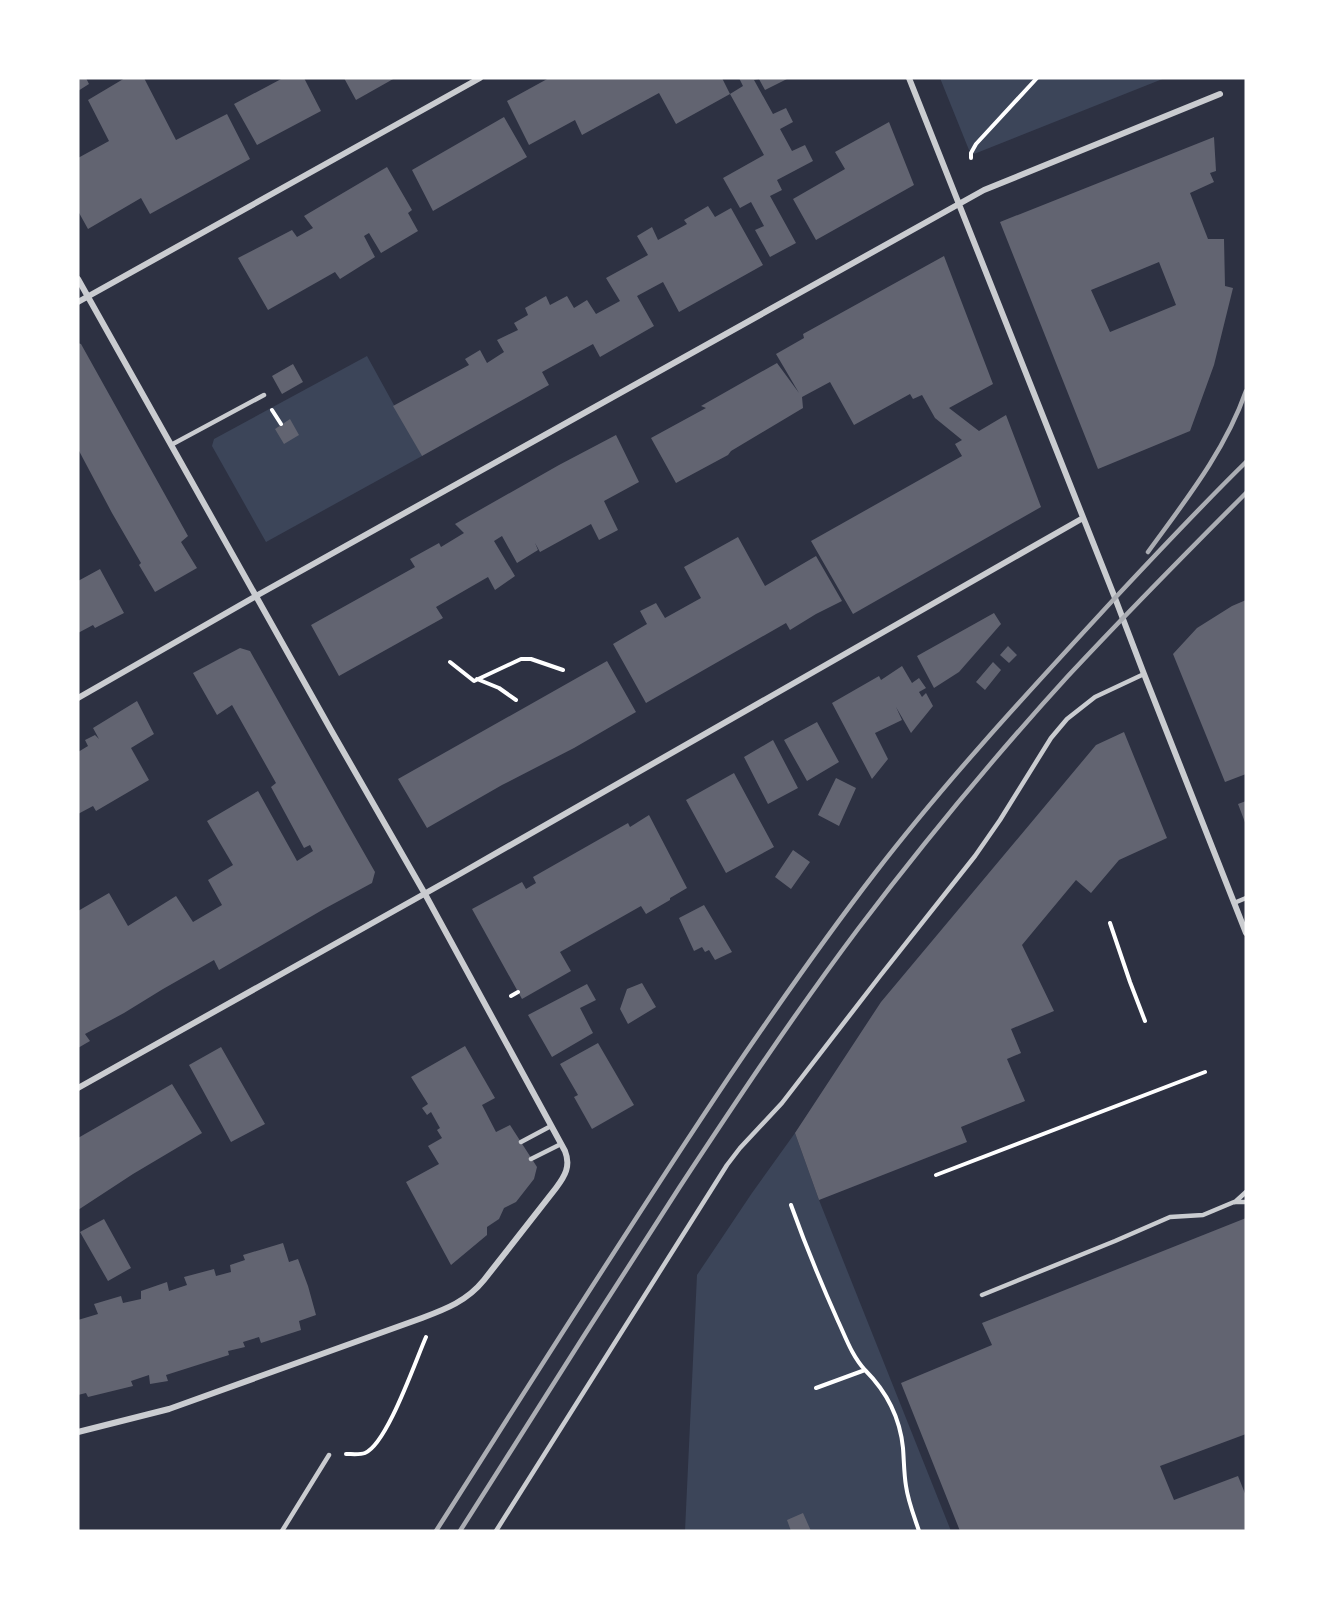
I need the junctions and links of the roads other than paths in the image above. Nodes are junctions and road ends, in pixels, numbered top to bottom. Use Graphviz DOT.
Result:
graph roads {
  1 [pos="480,78"];
  2 [pos="909,78"];
  3 [pos="1220,94"];
  4 [pos="958,205"];
  5 [pos="78,279"];
  6 [pos="87,296"];
  7 [pos="78,302"];
  8 [pos="264,395"];
  9 [pos="171,445"];
  10 [pos="1083,518"];
  11 [pos="256,596"];
  12 [pos="1144,674"];
  13 [pos="78,698"];
  14 [pos="425,894"];
  15 [pos="1246,898"];
  16 [pos="1234,903"];
  17 [pos="1246,933"];
  18 [pos="78,1088"];
  19 [pos="551,1126"];
  20 [pos="520,1143"];
  21 [pos="561,1144"];
  22 [pos="531,1159"];
  23 [pos="1246,1192"];
  24 [pos="1234,1202"];
  25 [pos="1246,1202"];
  26 [pos="982,1295"];
  27 [pos="78,1432"];
  28 [pos="329,1455"];
  29 [pos="282,1531"];
  30 [pos="496,1531"];
  1 -- 6 [label="street"];
  2 -- 4 [label="street"];
  3 -- 4 [label="street"];
  4 -- 10 [label="street"];
  4 -- 11 [label="street"];
  5 -- 6 [label="street"];
  6 -- 7 [label="street"];
  6 -- 9 [label="street"];
  8 -- 9 [label="lane"];
  9 -- 11 [label="street"];
  10 -- 12 [label="street"];
  10 -- 14 [label="street"];
  11 -- 13 [label="street"];
  11 -- 14 [label="street"];
  12 -- 16 [label="street"];
  12 -- 30 [label="lane"];
  14 -- 18 [label="street"];
  14 -- 19 [label="street"];
  15 -- 16 [label="lane"];
  16 -- 17 [label="street"];
  19 -- 20 [label="lane"];
  19 -- 21 [label="street"];
  21 -- 22 [label="lane"];
  21 -- 27 [label="street"];
  23 -- 24 [label="lane"];
  24 -- 25 [label="lane"];
  24 -- 26 [label="lane"];
  28 -- 29 [label="lane"];
}
